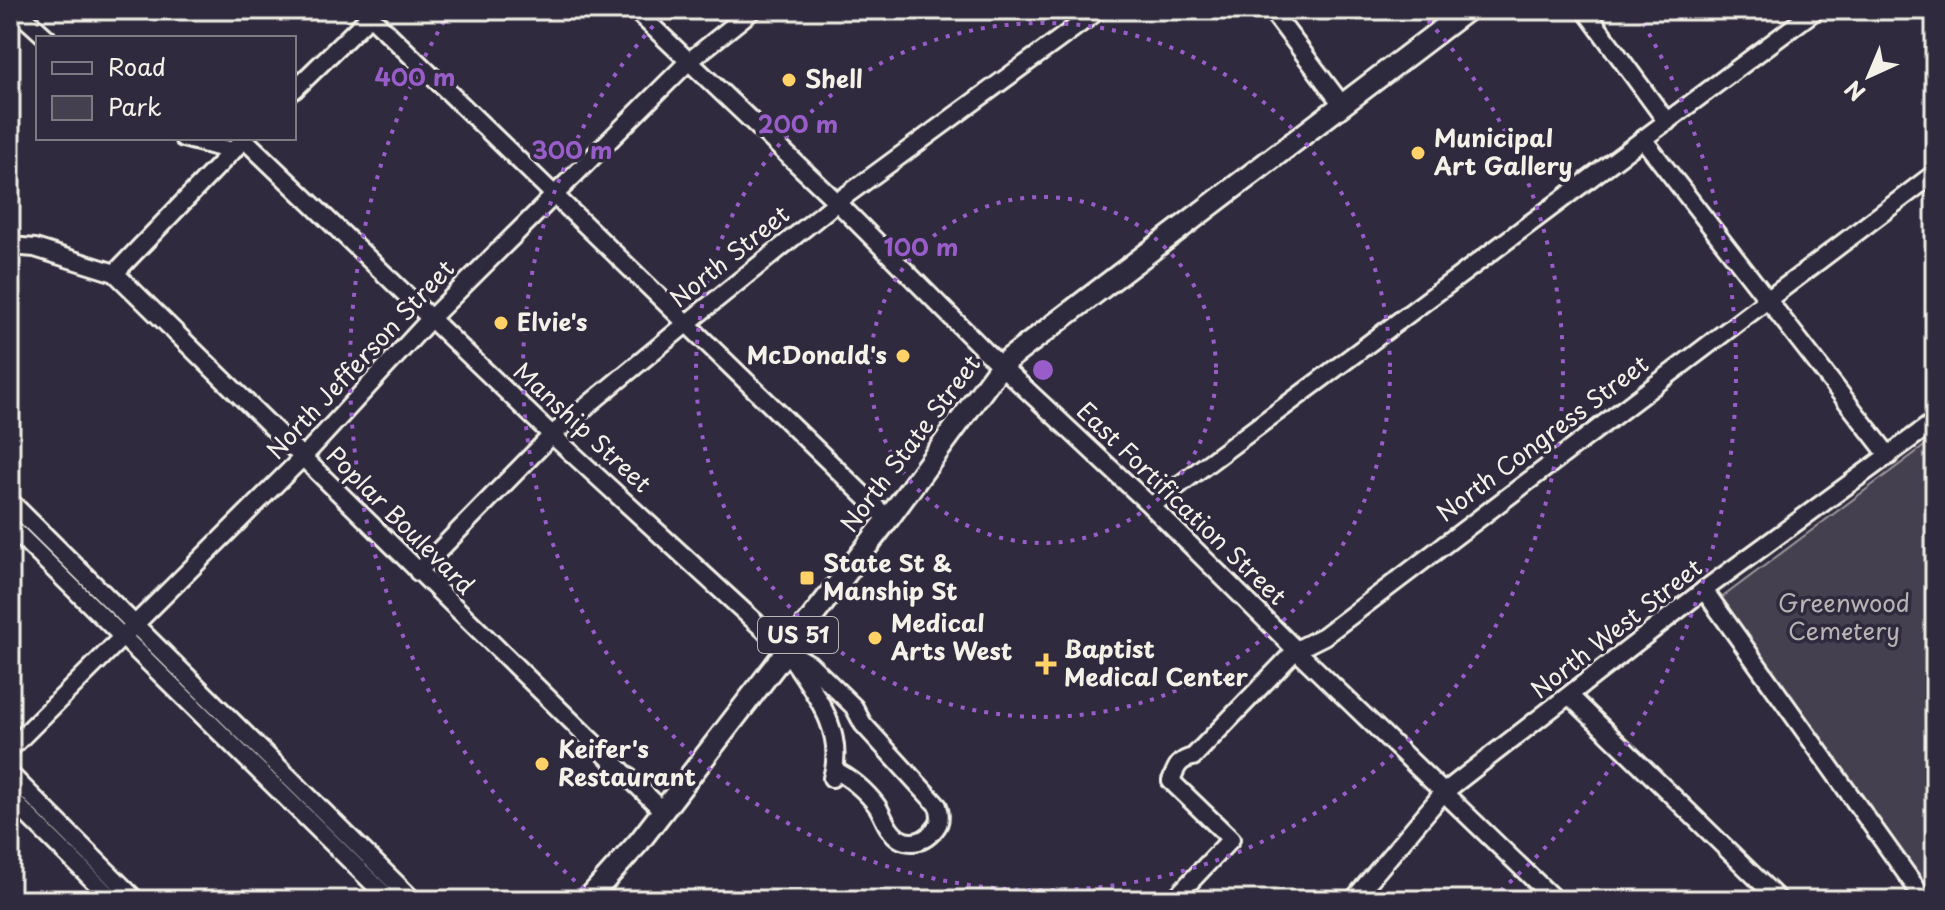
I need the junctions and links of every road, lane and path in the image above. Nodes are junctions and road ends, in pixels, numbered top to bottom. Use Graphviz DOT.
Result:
graph roads {
  1 [pos="16,10"];
  2 [pos="635,10"];
  3 [pos="753,10"];
  4 [pos="1099,10"];
  5 [pos="1271,10"];
  6 [pos="1467,10"];
  7 [pos="1585,10"];
  8 [pos="1816,10"];
  9 [pos="367,13"];
  10 [pos="45,36"];
  11 [pos="688,62"];
  12 [pos="296,88"];
  13 [pos="1343,106"];
  14 [pos="1667,122"];
  15 [pos="1643,139"];
  16 [pos="212,140"];
  17 [pos="241,142"];
  18 [pos="1935,173"];
  19 [pos="554,195"];
  20 [pos="837,202"];
  21 [pos="10,246"];
  22 [pos="115,273"];
  23 [pos="1767,298"];
  24 [pos="431,318"];
  25 [pos="686,324"];
  26 [pos="1002,364"];
  27 [pos="1935,421"];
  28 [pos="552,435"];
  29 [pos="1889,456"];
  30 [pos="302,458"];
  31 [pos="10,501"];
  32 [pos="1151,506"];
  33 [pos="888,519"];
  34 [pos="10,526"];
  35 [pos="418,572"];
  36 [pos="1704,590"];
  37 [pos="128,630"];
  38 [pos="786,650"];
  39 [pos="1296,650"];
  40 [pos="1570,696"];
  41 [pos="10,749"];
  42 [pos="10,774"];
  43 [pos="1443,793"];
  44 [pos="10,798"];
  45 [pos="662,810"];
  46 [pos="55,831"];
  47 [pos="1926,896"];
  48 [pos="129,898"];
  49 [pos="113,900"];
  50 [pos="390,900"];
  51 [pos="413,900"];
  52 [pos="587,900"];
  53 [pos="1173,900"];
  54 [pos="1353,900"];
  55 [pos="1555,900"];
  56 [pos="1779,900"];
  1 -- 10 [label="street"];
  2 -- 11 [label="street, East Fortification Street"];
  3 -- 11 [label="street, North Jefferson Street"];
  4 -- 20 [label="street, North Street"];
  5 -- 13 [label="street"];
  6 -- 13 [label="main road, North State Street / US 51"];
  7 -- 14 [label="street"];
  8 -- 14 [label="street"];
  9 -- 12 [label="street"];
  9 -- 19 [label="street"];
  11 -- 19 [label="street, North Jefferson Street"];
  11 -- 20 [label="street, East Fortification Street"];
  13 -- 26 [label="main road, North State Street / US 51"];
  14 -- 15 [label="street"];
  15 -- 23 [label="street"];
  15 -- 32 [label="street"];
  16 -- 17 [label="street, Manship Street"];
  17 -- 22 [label="street"];
  17 -- 24 [label="street, Manship Street"];
  18 -- 23 [label="street, North Congress Street"];
  19 -- 24 [label="street, North Jefferson Street"];
  19 -- 25 [label="street"];
  20 -- 25 [label="street, North Street"];
  20 -- 26 [label="street, East Fortification Street"];
  21 -- 22 [label="street, Poplar Boulevard"];
  22 -- 30 [label="street, Poplar Boulevard"];
  23 -- 29 [label="street"];
  23 -- 39 [label="street, North Congress Street"];
  24 -- 28 [label="street, Manship Street"];
  24 -- 30 [label="street, North Jefferson Street"];
  25 -- 28 [label="street, North Street"];
  25 -- 33 [label="street"];
  26 -- 32 [label="street, East Fortification Street"];
  26 -- 33 [label="main road, North State Street / US 51"];
  27 -- 29 [label="street, North West Street"];
  28 -- 35 [label="street, North Street"];
  28 -- 38 [label="street, Manship Street"];
  29 -- 36 [label="street, North West Street"];
  30 -- 35 [label="street, Poplar Boulevard"];
  30 -- 37 [label="street, North Jefferson Street"];
  31 -- 37 [label="street"];
  32 -- 39 [label="street, East Fortification Street"];
  33 -- 38 [label="main road, North State Street / US 51"];
  34 -- 37 [label="street"];
  35 -- 45 [label="street, Poplar Boulevard"];
  36 -- 40 [label="street, North West Street"];
  36 -- 47 [label="street"];
  37 -- 41 [label="street, North Jefferson Street"];
  37 -- 50 [label="street"];
  37 -- 51 [label="street"];
  38 -- 38 [label="street, Manship Street"];
  38 -- 45 [label="main road, North State Street / US 51"];
  39 -- 43 [label="street, East Fortification Street"];
  39 -- 53 [label="street, North Congress Street"];
  40 -- 43 [label="street, North West Street"];
  40 -- 56 [label="street"];
  42 -- 46 [label="street"];
  43 -- 54 [label="street, North West Street"];
  43 -- 55 [label="street, East Fortification Street"];
  44 -- 46 [label="street"];
  45 -- 52 [label="main road, North State Street / US 51"];
  46 -- 48 [label="street"];
  46 -- 49 [label="street"];
}
